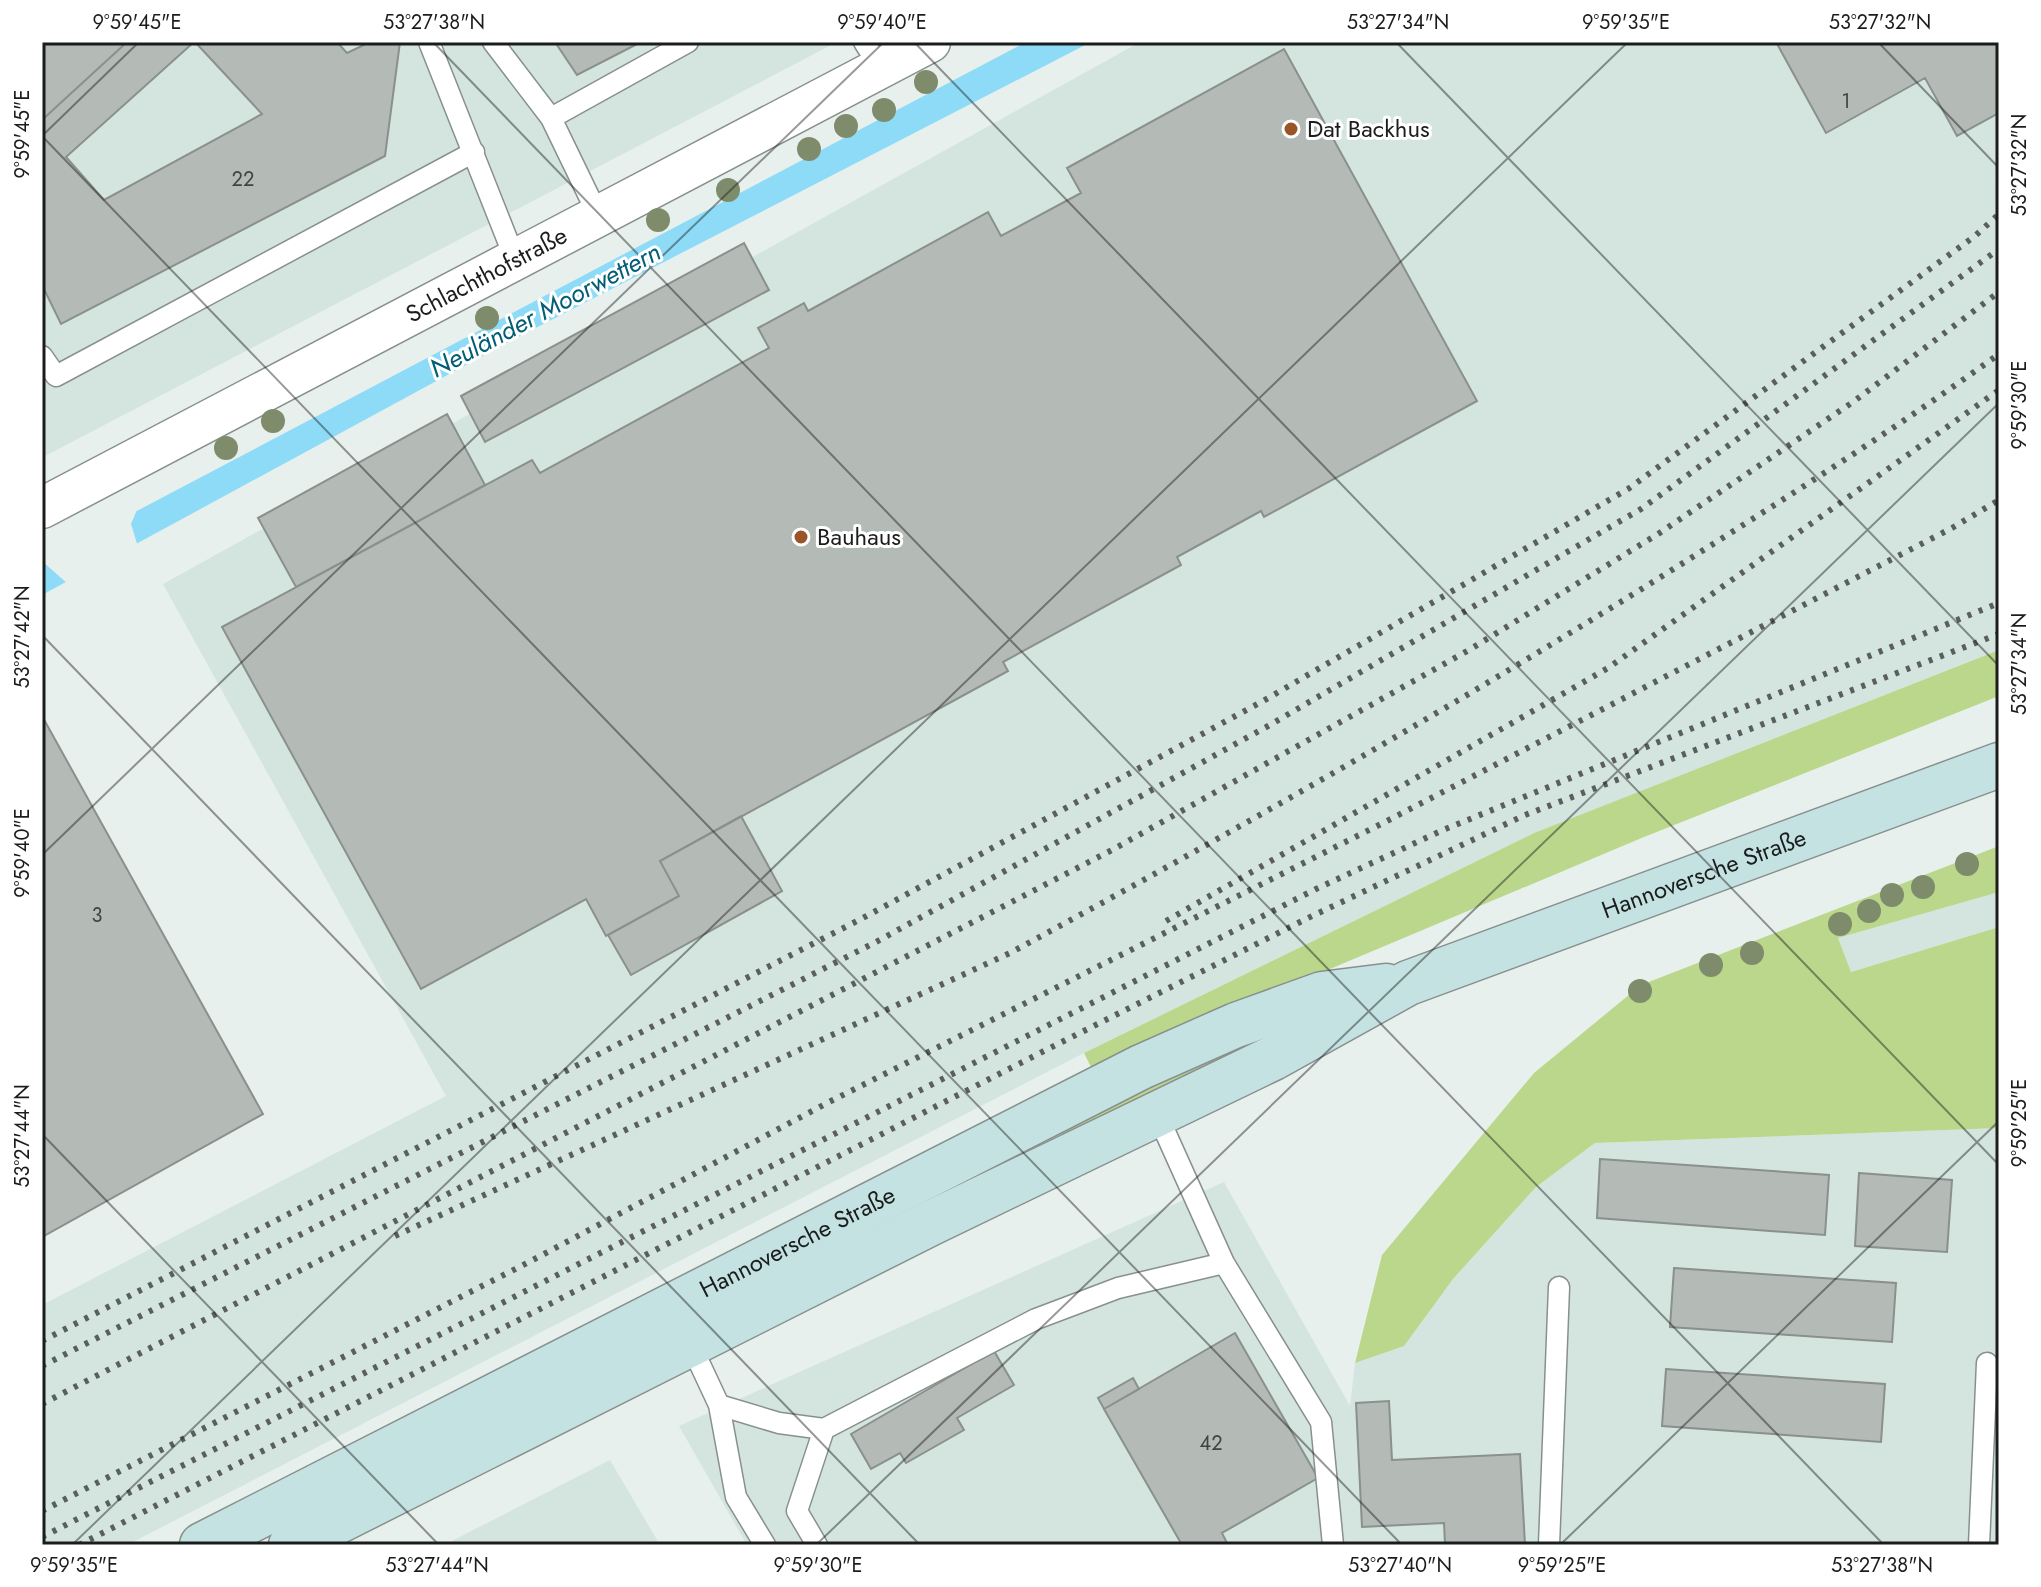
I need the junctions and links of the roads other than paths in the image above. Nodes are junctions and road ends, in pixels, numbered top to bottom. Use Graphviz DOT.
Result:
graph roads {
  1 [pos="429,42"];
  2 [pos="493,42"];
  3 [pos="688,42"];
  4 [pos="930,42"];
  5 [pos="872,55"];
  6 [pos="551,118"];
  7 [pos="474,152"];
  8 [pos="598,215"];
  9 [pos="515,259"];
  10 [pos="42,356"];
  11 [pos="42,508"];
  12 [pos="1999,765"];
  13 [pos="1408,983"];
  14 [pos="1157,1114"];
  15 [pos="1224,1263"];
  16 [pos="731,1275"];
  17 [pos="1559,1287"];
  18 [pos="596,1342"];
  19 [pos="690,1343"];
  20 [pos="1987,1363"];
  21 [pos="719,1405"];
  22 [pos="824,1429"];
  23 [pos="202,1545"];
  24 [pos="291,1545"];
  25 [pos="765,1545"];
  26 [pos="817,1545"];
  27 [pos="1333,1545"];
  28 [pos="1549,1545"];
  29 [pos="1979,1545"];
  1 -- 7 [label="lane"];
  2 -- 6 [label="lane"];
  3 -- 6 [label="lane"];
  4 -- 5 [label="street, Schlachthofstraße"];
  5 -- 8 [label="street, Schlachthofstraße"];
  6 -- 8 [label="lane"];
  7 -- 9 [label="lane"];
  7 -- 10 [label="lane"];
  8 -- 9 [label="street, Schlachthofstraße"];
  9 -- 11 [label="street, Schlachthofstraße"];
  12 -- 13 [label="main road, Hannoversche Straße"];
  13 -- 14 [label="main road, Hannoversche Straße"];
  13 -- 16 [label="main road, Hannoversche Straße"];
  14 -- 15 [label="lane"];
  14 -- 19 [label="main road, Hannoversche Straße"];
  15 -- 22 [label="lane"];
  15 -- 27 [label="lane"];
  16 -- 18 [label="main road, Hannoversche Straße"];
  16 -- 19 [label="lane"];
  17 -- 28 [label="lane"];
  18 -- 19 [label="lane"];
  18 -- 23 [label="main road, Hannoversche Straße"];
  19 -- 21 [label="lane"];
  19 -- 24 [label="main road, Hannoversche Straße"];
  20 -- 29 [label="lane"];
  21 -- 22 [label="lane"];
  21 -- 25 [label="lane"];
  22 -- 26 [label="lane"];
}
